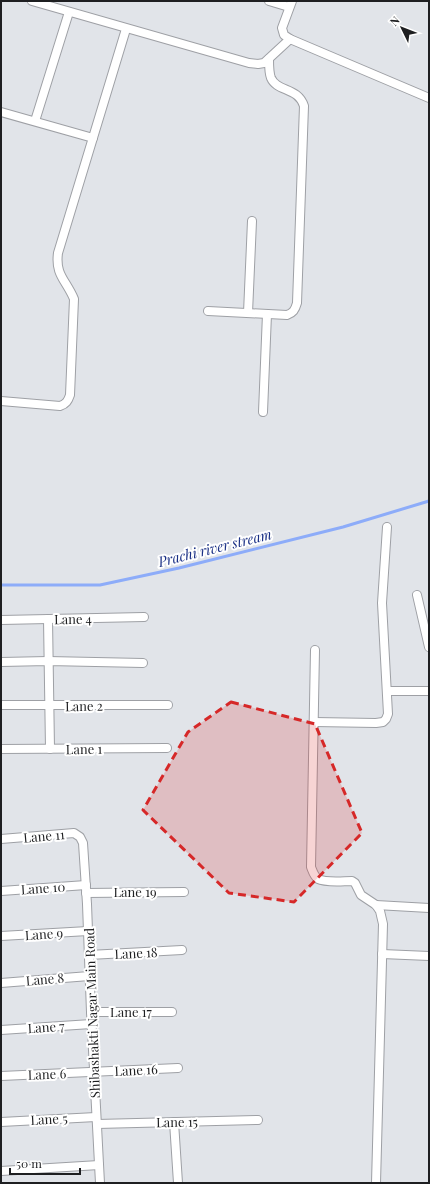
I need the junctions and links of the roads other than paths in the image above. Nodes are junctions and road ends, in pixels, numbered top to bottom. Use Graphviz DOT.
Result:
graph roads {
  1 [pos="32,1"];
  2 [pos="269,1"];
  3 [pos="51,4"];
  4 [pos="290,4"];
  5 [pos="69,12"];
  6 [pos="126,28"];
  7 [pos="290,39"];
  8 [pos="269,59"];
  9 [pos="429,98"];
  10 [pos="1,112"];
  11 [pos="35,122"];
  12 [pos="93,138"];
  13 [pos="252,221"];
  14 [pos="208,311"];
  15 [pos="248,313"];
  16 [pos="266,314"];
  17 [pos="1,401"];
  18 [pos="263,412"];
  19 [pos="387,527"];
  20 [pos="416,595"];
  21 [pos="144,617"];
  22 [pos="48,619"];
  23 [pos="1,620"];
  24 [pos="429,647"];
  25 [pos="315,650"];
  26 [pos="48,661"];
  27 [pos="1,662"];
  28 [pos="143,663"];
  29 [pos="387,691"];
  30 [pos="429,691"];
  31 [pos="168,705"];
  32 [pos="1,706"];
  33 [pos="49,706"];
  34 [pos="314,722"];
  35 [pos="167,748"];
  36 [pos="1,749"];
  37 [pos="50,749"];
  38 [pos="1,840"];
  39 [pos="83,843"];
  40 [pos="86,889"];
  41 [pos="1,891"];
  42 [pos="184,892"];
  43 [pos="376,905"];
  44 [pos="429,908"];
  45 [pos="88,931"];
  46 [pos="1,936"];
  47 [pos="182,950"];
  48 [pos="382,954"];
  49 [pos="89,955"];
  50 [pos="429,956"];
  51 [pos="89,976"];
  52 [pos="1,983"];
  53 [pos="91,1012"];
  54 [pos="172,1012"];
  55 [pos="92,1024"];
  56 [pos="1,1030"];
  57 [pos="178,1068"];
  58 [pos="94,1072"];
  59 [pos="1,1076"];
  60 [pos="96,1120"];
  61 [pos="258,1120"];
  62 [pos="1,1122"];
  63 [pos="174,1122"];
  64 [pos="99,1165"];
  65 [pos="1,1171"];
  66 [pos="100,1183"];
  67 [pos="178,1183"];
  68 [pos="376,1183"];
  1 -- 3 [label="street"];
  2 -- 4 [label="street"];
  3 -- 5 [label="street"];
  4 -- 7 [label="street"];
  5 -- 6 [label="street"];
  5 -- 11 [label="street"];
  6 -- 8 [label="street"];
  6 -- 12 [label="street"];
  7 -- 8 [label="street"];
  7 -- 9 [label="street"];
  8 -- 16 [label="street"];
  10 -- 11 [label="street"];
  11 -- 12 [label="street"];
  12 -- 17 [label="street"];
  13 -- 15 [label="street"];
  14 -- 15 [label="street"];
  15 -- 16 [label="street"];
  16 -- 18 [label="street"];
  19 -- 29 [label="street"];
  20 -- 24 [label="street"];
  21 -- 22 [label="street, Lane 4"];
  22 -- 23 [label="street, Lane 4"];
  22 -- 26 [label="street"];
  25 -- 34 [label="street"];
  26 -- 27 [label="street"];
  26 -- 28 [label="street"];
  26 -- 33 [label="street"];
  29 -- 30 [label="street"];
  29 -- 34 [label="street"];
  31 -- 33 [label="street, Lane 2"];
  32 -- 33 [label="street, Lane 2"];
  33 -- 37 [label="street"];
  34 -- 43 [label="street"];
  35 -- 37 [label="street, Lane 1"];
  36 -- 37 [label="street, Lane 1"];
  38 -- 39 [label="street, Lane 11"];
  39 -- 40 [label="street, Shibashakti Nagar Main Road"];
  40 -- 41 [label="street, Lane 10"];
  40 -- 42 [label="street, Lane 19"];
  40 -- 45 [label="street, Shibashakti Nagar Main Road"];
  43 -- 44 [label="street"];
  43 -- 48 [label="street"];
  45 -- 46 [label="street, Lane 9"];
  45 -- 49 [label="street, Shibashakti Nagar Main Road"];
  47 -- 49 [label="street, Lane 18"];
  48 -- 50 [label="street"];
  48 -- 68 [label="street"];
  49 -- 51 [label="street, Shibashakti Nagar Main Road"];
  51 -- 52 [label="street, Lane 8"];
  51 -- 53 [label="street, Shibashakti Nagar Main Road"];
  53 -- 54 [label="street, Lane 17"];
  53 -- 55 [label="street, Shibashakti Nagar Main Road"];
  55 -- 56 [label="street, Lane 7"];
  55 -- 58 [label="street, Shibashakti Nagar Main Road"];
  57 -- 58 [label="street, Lane 16"];
  58 -- 59 [label="street, Lane 6"];
  58 -- 60 [label="street, Shibashakti Nagar Main Road"];
  60 -- 62 [label="street, Lane 5"];
  60 -- 63 [label="street, Lane 15"];
  60 -- 64 [label="street, Shibashakti Nagar Main Road"];
  61 -- 63 [label="street, Lane 15"];
  63 -- 67 [label="street"];
  64 -- 65 [label="street"];
  64 -- 66 [label="street, Shibashakti Nagar Main Road"];
}
